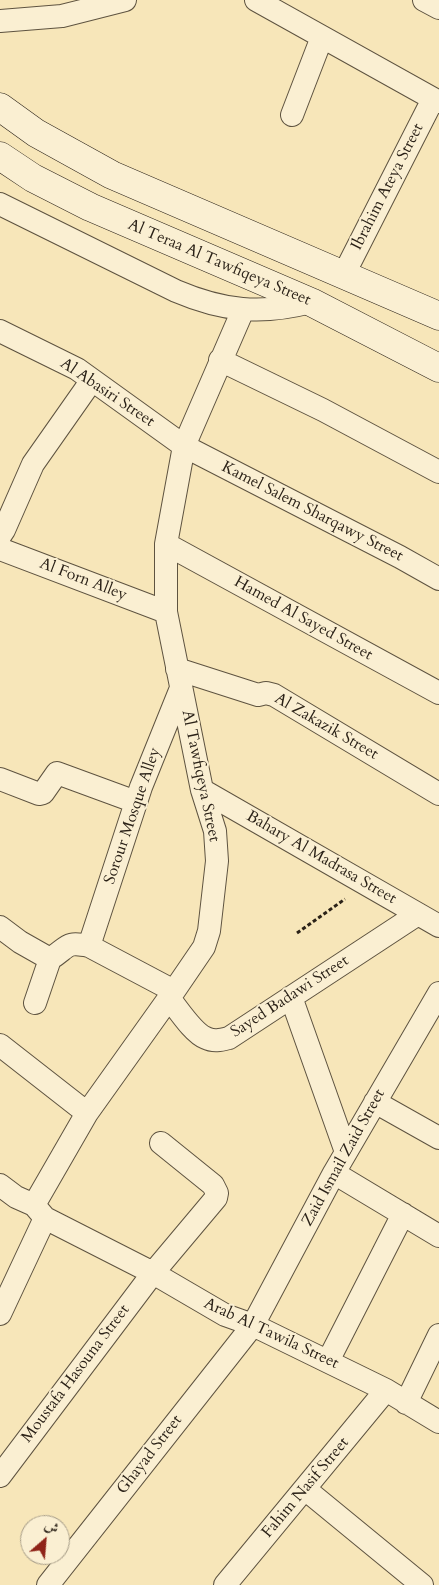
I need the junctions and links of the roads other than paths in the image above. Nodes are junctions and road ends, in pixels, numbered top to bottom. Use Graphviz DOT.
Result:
graph roads {
  1 [pos="125,0"];
  2 [pos="256,0"];
  3 [pos="424,0"];
  4 [pos="439,8"];
  5 [pos="0,21"];
  6 [pos="322,37"];
  7 [pos="436,101"];
  8 [pos="0,107"];
  9 [pos="292,115"];
  10 [pos="0,156"];
  11 [pos="2,210"];
  12 [pos="344,274"];
  13 [pos="311,302"];
  14 [pos="436,309"];
  15 [pos="243,310"];
  16 [pos="0,331"];
  17 [pos="220,360"];
  18 [pos="439,368"];
  19 [pos="92,380"];
  20 [pos="184,446"];
  21 [pos="439,472"];
  22 [pos="0,536"];
  23 [pos="166,544"];
  24 [pos="0,548"];
  25 [pos="439,579"];
  26 [pos="166,612"];
  27 [pos="179,679"];
  28 [pos="439,693"];
  29 [pos="0,780"];
  30 [pos="202,790"];
  31 [pos="439,794"];
  32 [pos="136,802"];
  33 [pos="418,914"];
  34 [pos="439,926"];
  35 [pos="0,927"];
  36 [pos="89,946"];
  37 [pos="50,959"];
  38 [pos="439,993"];
  39 [pos="171,995"];
  40 [pos="291,997"];
  41 [pos="35,1003"];
  42 [pos="431,1025"];
  43 [pos="0,1045"];
  44 [pos="375,1102"];
  45 [pos="87,1112"];
  46 [pos="439,1138"];
  47 [pos="161,1143"];
  48 [pos="346,1152"];
  49 [pos="334,1173"];
  50 [pos="0,1185"];
  51 [pos="40,1212"];
  52 [pos="403,1214"];
  53 [pos="439,1236"];
  54 [pos="152,1272"];
  55 [pos="0,1314"];
  56 [pos="253,1325"];
  57 [pos="439,1335"];
  58 [pos="328,1361"];
  59 [pos="386,1390"];
  60 [pos="406,1403"];
  61 [pos="439,1422"];
  62 [pos="0,1476"];
  63 [pos="305,1489"];
  64 [pos="415,1583"];
  65 [pos="48,1585"];
  66 [pos="225,1585"];
  1 -- 5 [label="street"];
  2 -- 6 [label="street"];
  3 -- 4 [label="street"];
  6 -- 7 [label="street"];
  6 -- 9 [label="street"];
  7 -- 12 [label="street, Ibrahim Ateya Street"];
  8 -- 12 [label="main road"];
  10 -- 13 [label="main road, Al Teraa Al Tawfiqeya Street"];
  11 -- 15 [label="street"];
  12 -- 14 [label="main road"];
  13 -- 15 [label="street"];
  13 -- 18 [label="main road, Al Teraa Al Tawfiqeya Street"];
  15 -- 17 [label="street, Al Tawfiqeya Street"];
  16 -- 19 [label="street, Al Abasiri Street"];
  17 -- 20 [label="street, Al Tawfiqeya Street"];
  17 -- 21 [label="street"];
  19 -- 20 [label="street, Al Abasiri Street"];
  19 -- 22 [label="street"];
  20 -- 23 [label="street, Al Tawfiqeya Street"];
  20 -- 25 [label="street, Kamel Salem Sharqawy Street"];
  23 -- 26 [label="street, Al Tawfiqeya Street"];
  23 -- 28 [label="street, Hamed Al Sayed Street"];
  24 -- 26 [label="street, Al Forn Alley"];
  26 -- 27 [label="street, Al Tawfiqeya Street"];
  27 -- 30 [label="street, Al Tawfiqeya Street"];
  27 -- 31 [label="street, Al Zakazik Street"];
  27 -- 32 [label="street, Sorour Mosque Alley"];
  29 -- 32 [label="street"];
  30 -- 33 [label="street, Bahary Al Madrasa Street"];
  30 -- 39 [label="street, Al Tawfiqeya Street"];
  32 -- 36 [label="street, Sorour Mosque Alley"];
  33 -- 34 [label="street, Bahary Al Madrasa Street"];
  33 -- 40 [label="street, Sayed Badawi Street"];
  35 -- 37 [label="street"];
  36 -- 37 [label="street"];
  36 -- 39 [label="street"];
  37 -- 41 [label="street"];
  38 -- 42 [label="street, Zaid Ismail Zaid Street"];
  39 -- 40 [label="street, Sayed Badawi Street"];
  39 -- 45 [label="street, Al Tawfiqeya Street"];
  40 -- 48 [label="street"];
  42 -- 44 [label="street, Zaid Ismail Zaid Street"];
  43 -- 45 [label="street"];
  44 -- 46 [label="street"];
  44 -- 48 [label="street, Zaid Ismail Zaid Street"];
  45 -- 51 [label="street, Al Tawfiqeya Street"];
  47 -- 54 [label="street, Moustafa Hasouna Street"];
  48 -- 49 [label="street, Zaid Ismail Zaid Street"];
  49 -- 52 [label="street"];
  49 -- 56 [label="street, Zaid Ismail Zaid Street"];
  50 -- 51 [label="street, Arab Al Tawila Street"];
  51 -- 54 [label="street, Arab Al Tawila Street"];
  51 -- 55 [label="street, Al Tawfiqeya Street"];
  52 -- 53 [label="street"];
  52 -- 58 [label="street"];
  54 -- 56 [label="street, Arab Al Tawila Street"];
  54 -- 62 [label="street, Moustafa Hasouna Street"];
  56 -- 58 [label="street, Arab Al Tawila Street"];
  56 -- 65 [label="street, Ghayad Street"];
  57 -- 60 [label="street"];
  58 -- 59 [label="street, Arab Al Tawila Street"];
  59 -- 60 [label="street, Arab Al Tawila Street"];
  59 -- 63 [label="street, Fahim Nasif Street"];
  60 -- 61 [label="street, Arab Al Tawila Street"];
  63 -- 64 [label="street"];
  63 -- 66 [label="street, Fahim Nasif Street"];
}
